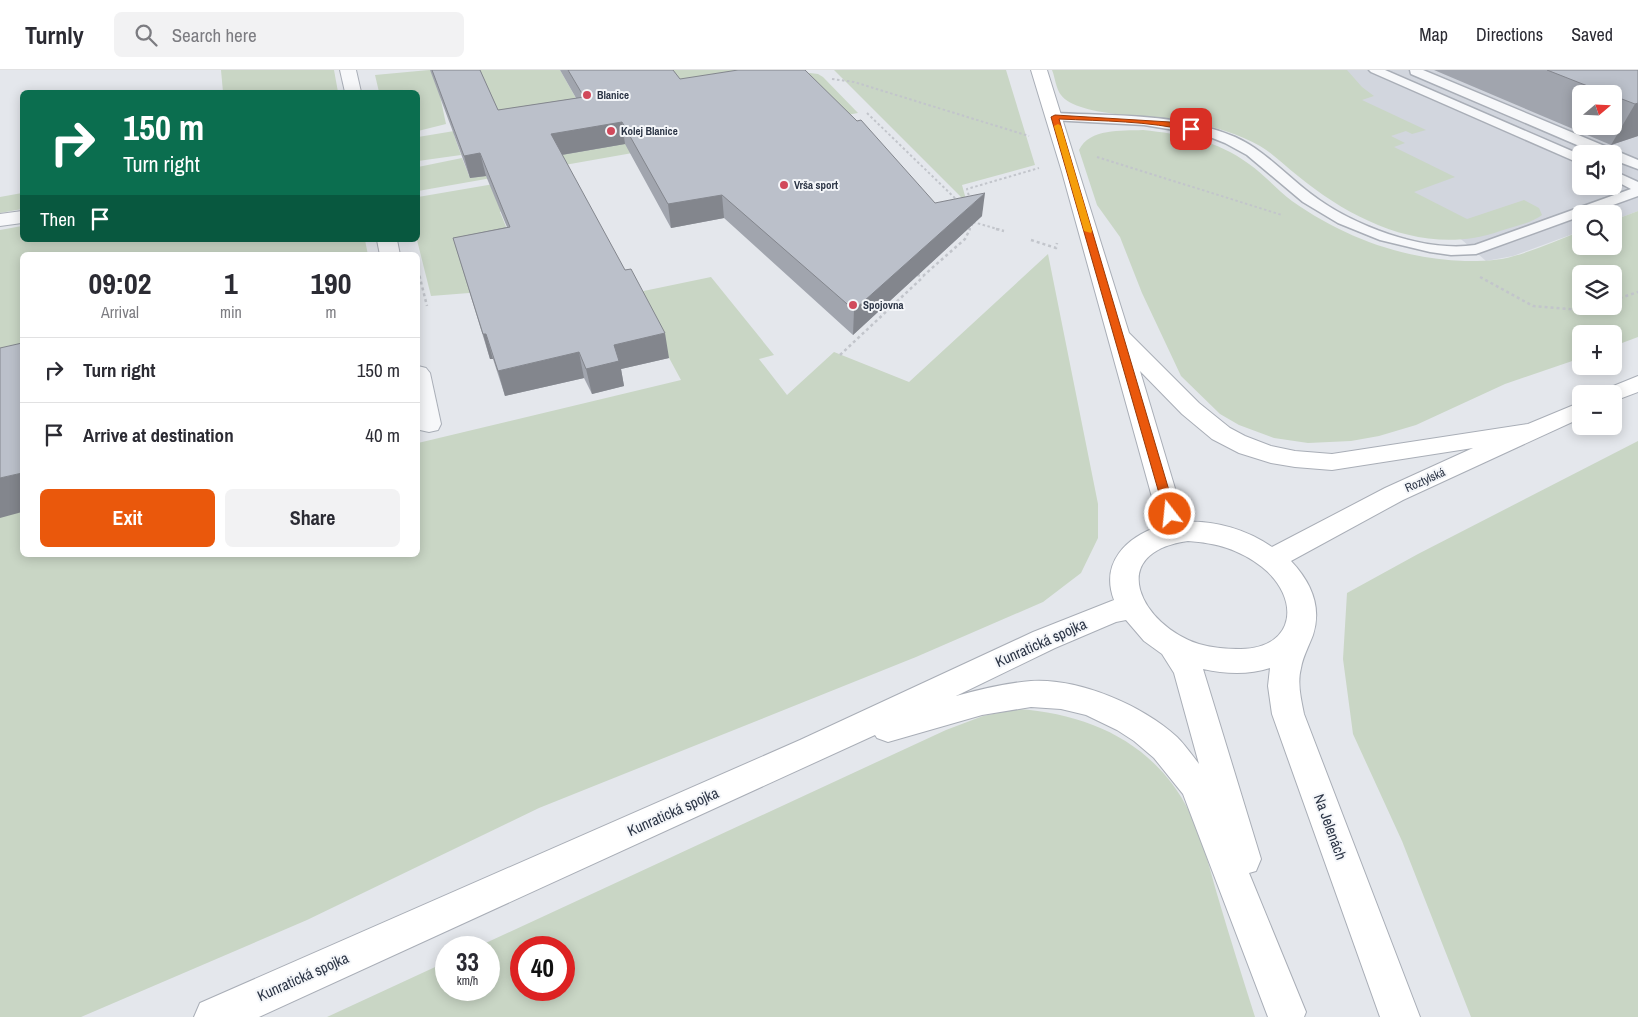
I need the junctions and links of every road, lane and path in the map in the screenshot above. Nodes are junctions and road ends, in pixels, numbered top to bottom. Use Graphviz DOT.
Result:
graph roads {
  1 [pos="348,70"];
  2 [pos="1039,70"];
  3 [pos="1375,70"];
  4 [pos="1411,70"];
  5 [pos="832,79"];
  6 [pos="353,90"];
  7 [pos="867,113"];
  8 [pos="1055,117"];
  9 [pos="1590,145"];
  10 [pos="1064,146"];
  11 [pos="1572,156"];
  12 [pos="1622,158"];
  13 [pos="1638,165"];
  14 [pos="1041,167"];
  15 [pos="1622,179"];
  16 [pos="1638,187"];
  17 [pos="1638,191"];
  18 [pos="960,203"];
  19 [pos="971,207"];
  20 [pos="20,216"];
  21 [pos="974,216"];
  22 [pos="0,220"];
  23 [pos="973,222"];
  24 [pos="1004,232"];
  25 [pos="1060,236"];
  26 [pos="1031,240"];
  27 [pos="917,275"];
  28 [pos="923,276"];
  29 [pos="420,278"];
  30 [pos="1638,292"];
  31 [pos="1622,297"];
  32 [pos="427,306"];
  33 [pos="1118,335"];
  34 [pos="840,354"];
  35 [pos="420,382"];
  36 [pos="1638,383"];
  37 [pos="1622,390"];
  38 [pos="1572,413"];
  39 [pos="429,424"];
  40 [pos="1532,431"];
  41 [pos="1175,532"];
  42 [pos="1272,559"];
  43 [pos="1132,608"];
  44 [pos="1298,635"];
  45 [pos="1172,645"];
  46 [pos="812,750"];
  47 [pos="1287,1014"];
  48 [pos="214,1017"];
  49 [pos="1400,1017"];
  1 -- 6 [label="street"];
  2 -- 8 [label="main road"];
  3 -- 11 [label="lane"];
  4 -- 9 [label="lane"];
  5 -- 10 [label="path"];
  7 -- 18 [label="path"];
  8 -- 10 [label="main road"];
  8 -- 17 [label="lane"];
  10 -- 33 [label="main road"];
  12 -- 13 [label="lane"];
  14 -- 19 [label="path"];
  15 -- 16 [label="lane"];
  20 -- 22 [label="street"];
  21 -- 23 [label="path"];
  23 -- 24 [label="path"];
  23 -- 28 [label="path"];
  25 -- 26 [label="path"];
  27 -- 28 [label="path"];
  28 -- 34 [label="path"];
  29 -- 32 [label="path"];
  30 -- 31 [label="path"];
  33 -- 40 [label="main road"];
  33 -- 41 [label="main road"];
  35 -- 39 [label="street"];
  36 -- 37 [label="main road"];
  38 -- 40 [label="main road, Roztylská"];
  40 -- 42 [label="main road, Roztylská"];
  41 -- 42 [label="main road, Na Jelenách"];
  41 -- 43 [label="main road, Na Jelenách"];
  42 -- 44 [label="main road, Na Jelenách"];
  43 -- 45 [label="main road, Na Jelenách"];
  43 -- 46 [label="main road, Kunratická spojka"];
  44 -- 45 [label="main road, Na Jelenách"];
  44 -- 49 [label="main road, Na Jelenách"];
  45 -- 47 [label="main road, Na Jelenách"];
  46 -- 47 [label="main road"];
  46 -- 48 [label="main road, Kunratická spojka"];
}
